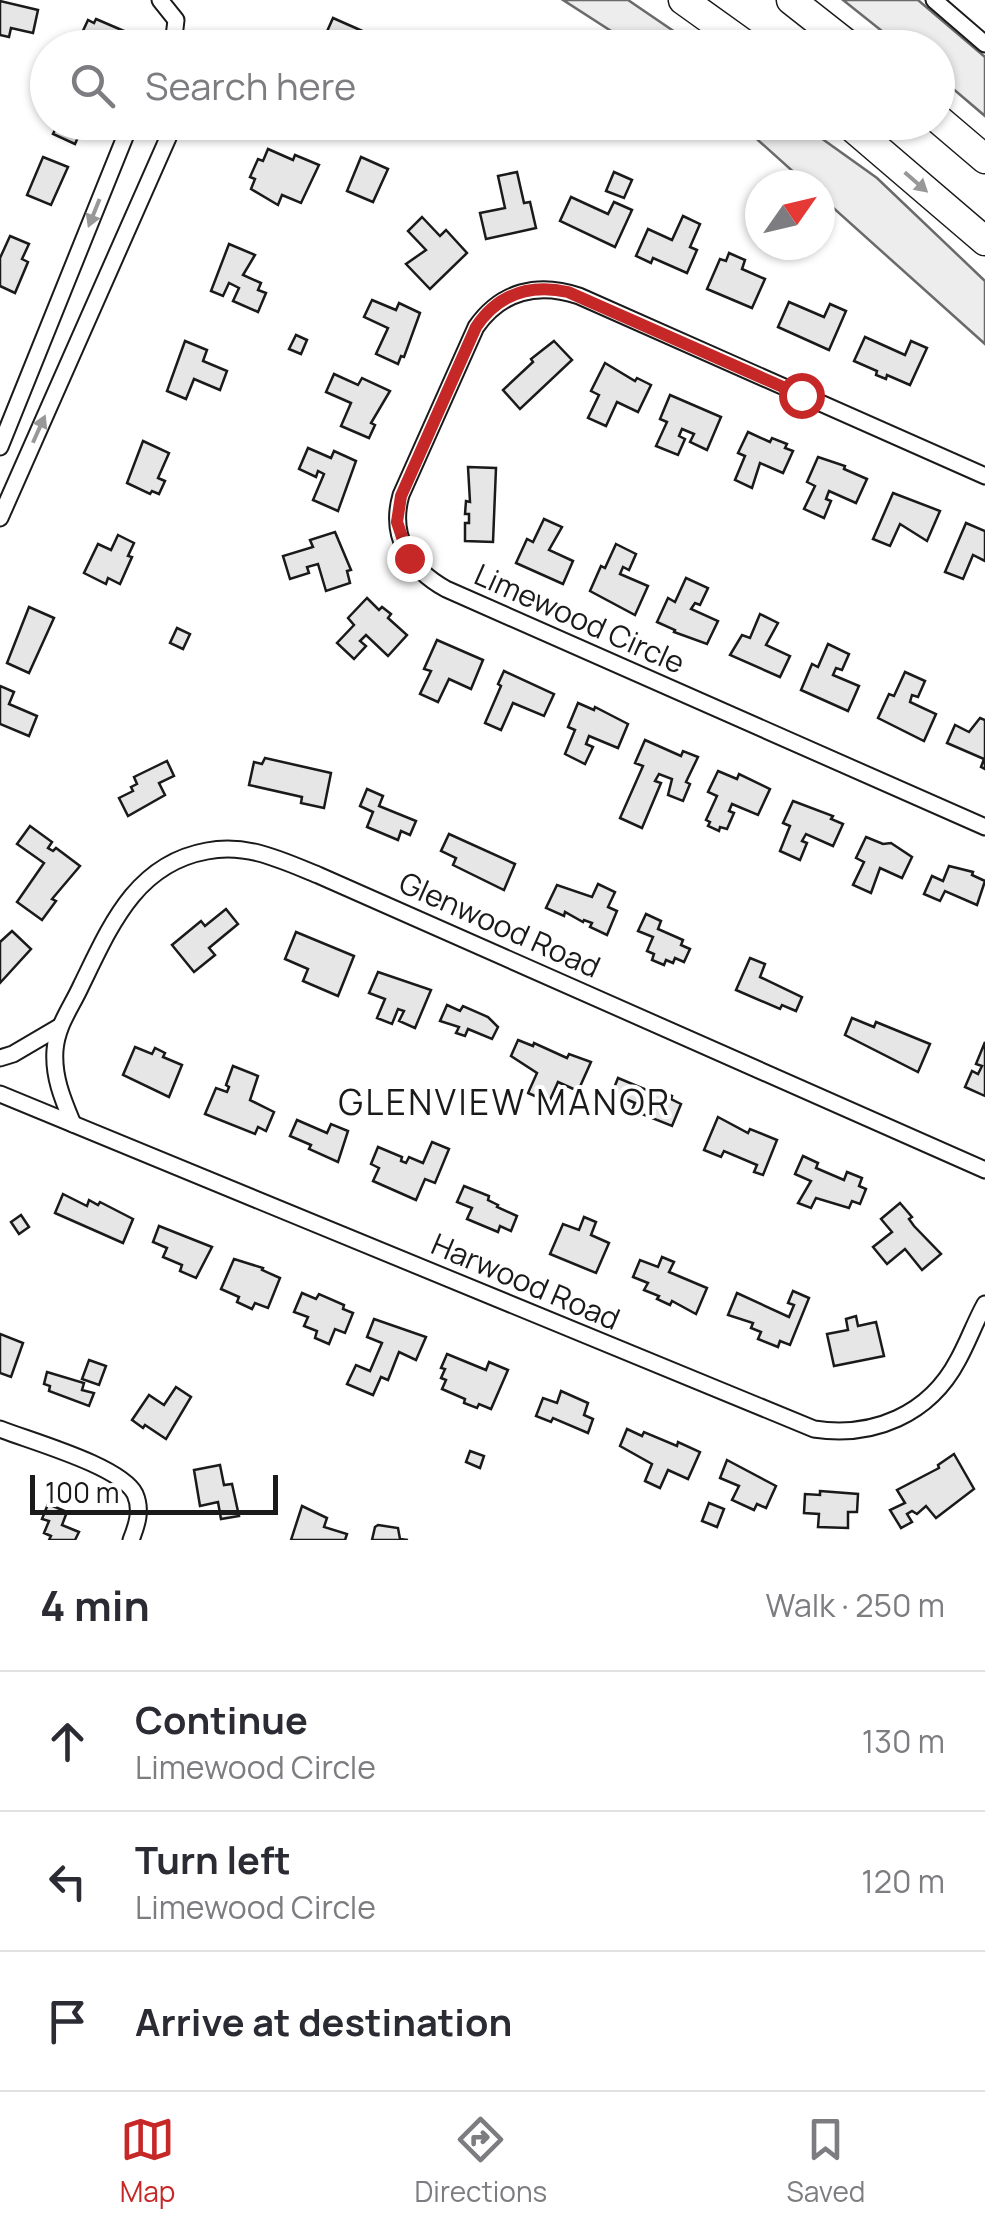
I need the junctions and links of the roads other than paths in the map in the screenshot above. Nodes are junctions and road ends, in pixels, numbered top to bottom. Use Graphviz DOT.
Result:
graph roads {
  1 [pos="160,0"];
  2 [pos="683,0"];
  3 [pos="791,0"];
  4 [pos="934,0"];
  5 [pos="173,30"];
  6 [pos="725,30"];
  7 [pos="829,30"];
  8 [pos="985,44"];
  9 [pos="955,133"];
  10 [pos="124,140"];
  11 [pos="167,140"];
  12 [pos="867,140"];
  13 [pos="985,159"];
  14 [pos="985,241"];
  15 [pos="0,447"];
  16 [pos="985,476"];
  17 [pos="0,518"];
  18 [pos="985,827"];
  19 [pos="59,1027"];
  20 [pos="0,1058"];
  21 [pos="0,1094"];
  22 [pos="73,1124"];
  23 [pos="985,1170"];
  24 [pos="985,1304"];
  25 [pos="0,1429"];
  26 [pos="132,1540"];
  1 -- 5 [label="street"];
  2 -- 6 [label="highway"];
  3 -- 7 [label="highway"];
  4 -- 8 [label="street"];
  9 -- 13 [label="highway"];
  10 -- 15 [label="street, one-way"];
  17 -- 11 [label="street, one-way"];
  12 -- 14 [label="highway, one-way"];
  16 -- 18 [label="street, Limewood Circle"];
  19 -- 20 [label="street"];
  19 -- 22 [label="street, Glenwood Road"];
  19 -- 23 [label="street, Glenwood Road"];
  21 -- 22 [label="street, Harwood Road"];
  22 -- 24 [label="street, Harwood Road"];
  25 -- 26 [label="street"];
}
